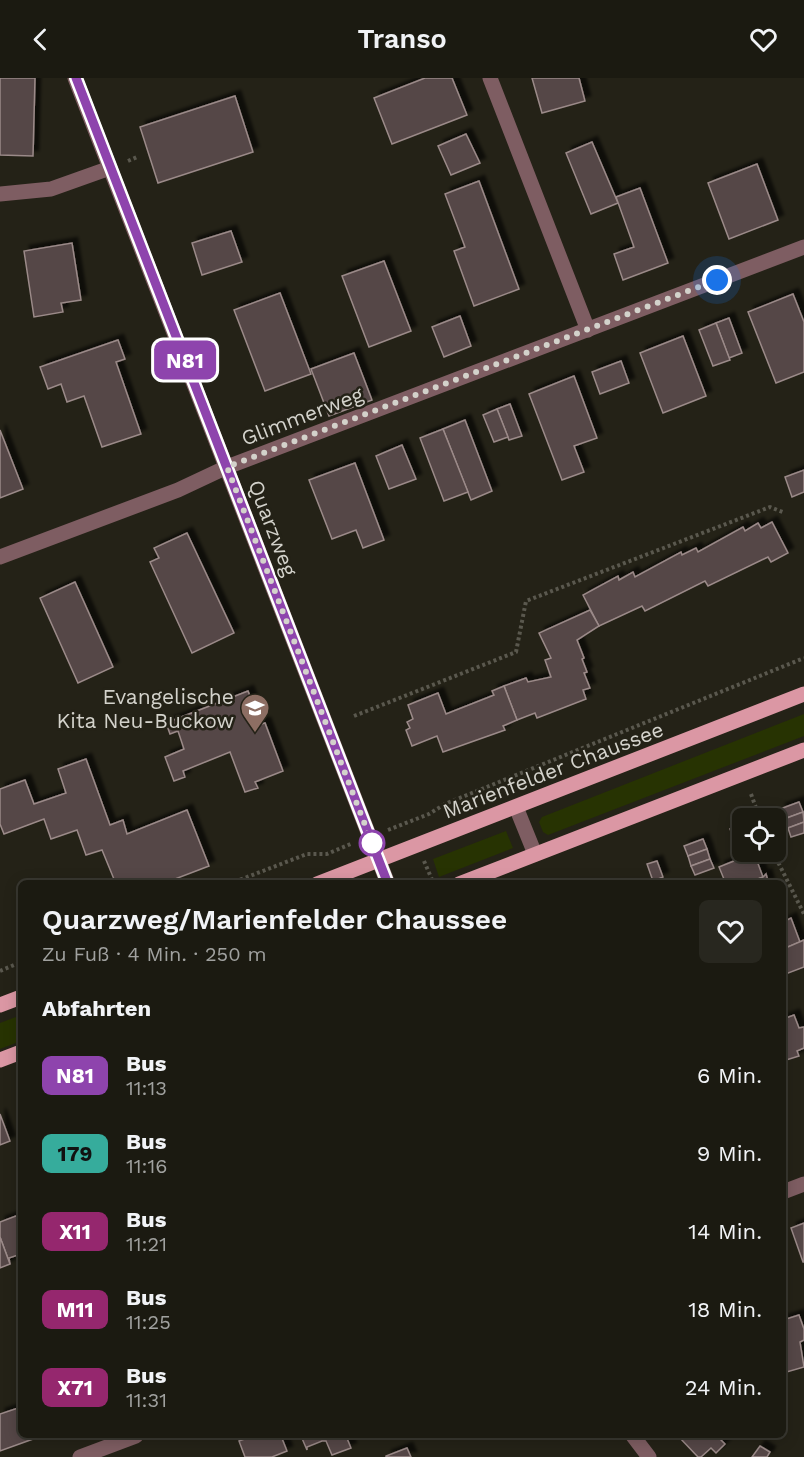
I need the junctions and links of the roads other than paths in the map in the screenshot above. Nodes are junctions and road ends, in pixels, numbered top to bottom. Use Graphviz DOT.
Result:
graph roads {
  1 [pos="75,78"];
  2 [pos="490,78"];
  3 [pos="110,168"];
  4 [pos="0,194"];
  5 [pos="804,247"];
  6 [pos="588,330"];
  7 [pos="227,467"];
  8 [pos="0,557"];
  9 [pos="804,694"];
  10 [pos="804,750"];
  11 [pos="516,807"];
  12 [pos="535,854"];
  13 [pos="378,859"];
  14 [pos="327,880"];
  15 [pos="386,880"];
  16 [pos="469,880"];
  17 [pos="18,998"];
  18 [pos="0,1005"];
  19 [pos="18,1053"];
  20 [pos="0,1060"];
  21 [pos="804,1184"];
  22 [pos="786,1191"];
  23 [pos="132,1438"];
  24 [pos="635,1438"];
  25 [pos="103,1453"];
  26 [pos="80,1457"];
  27 [pos="649,1457"];
  1 -- 3 [label="street, Quarzweg"];
  2 -- 6 [label="street"];
  3 -- 4 [label="street"];
  3 -- 7 [label="street, Quarzweg"];
  5 -- 6 [label="street, Glimmerweg"];
  6 -- 7 [label="street, Glimmerweg"];
  7 -- 8 [label="street, Glimmerweg"];
  7 -- 13 [label="street, Quarzweg"];
  9 -- 11 [label="main road, Marienfelder Chaussee"];
  10 -- 12 [label="main road"];
  11 -- 12 [label="street"];
  11 -- 13 [label="main road, Marienfelder Chaussee"];
  12 -- 16 [label="main road"];
  13 -- 14 [label="main road, Marienfelder Chaussee"];
  13 -- 15 [label="street, Quarzweg"];
  17 -- 18 [label="main road"];
  19 -- 20 [label="main road"];
  21 -- 22 [label="street"];
  23 -- 25 [label="street"];
  24 -- 27 [label="street"];
  25 -- 26 [label="street"];
}
